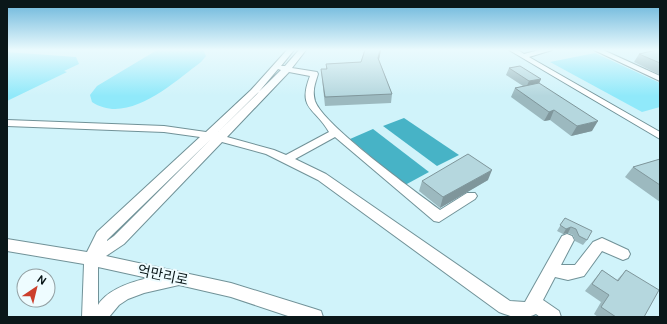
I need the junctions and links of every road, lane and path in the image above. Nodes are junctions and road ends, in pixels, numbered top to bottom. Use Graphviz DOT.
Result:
graph roads {
  1 [pos="283,65"];
  2 [pos="285,65"];
  3 [pos="538,65"];
  4 [pos="630,65"];
  5 [pos="282,68"];
  6 [pos="660,79"];
  7 [pos="7,123"];
  8 [pos="334,131"];
  9 [pos="214,136"];
  10 [pos="660,136"];
  11 [pos="287,159"];
  12 [pos="471,196"];
  13 [pos="567,240"];
  14 [pos="7,244"];
  15 [pos="623,254"];
  16 [pos="91,259"];
  17 [pos="551,270"];
  18 [pos="181,279"];
  19 [pos="534,303"];
  20 [pos="90,317"];
  21 [pos="100,317"];
  22 [pos="315,317"];
  23 [pos="553,317"];
  1 -- 5 [label="street"];
  2 -- 5 [label="street"];
  3 -- 10 [label="street"];
  4 -- 6 [label="street"];
  5 -- 8 [label="street"];
  5 -- 9 [label="street"];
  7 -- 9 [label="street"];
  8 -- 11 [label="street"];
  8 -- 12 [label="street"];
  9 -- 11 [label="street"];
  9 -- 16 [label="street"];
  11 -- 19 [label="street"];
  13 -- 17 [label="street"];
  14 -- 16 [label="street, 억만리로"];
  15 -- 17 [label="street"];
  16 -- 18 [label="street, 억만리로"];
  16 -- 20 [label="street"];
  17 -- 19 [label="street"];
  18 -- 21 [label="street"];
  18 -- 22 [label="street, 억만리로"];
  19 -- 23 [label="street"];
}
